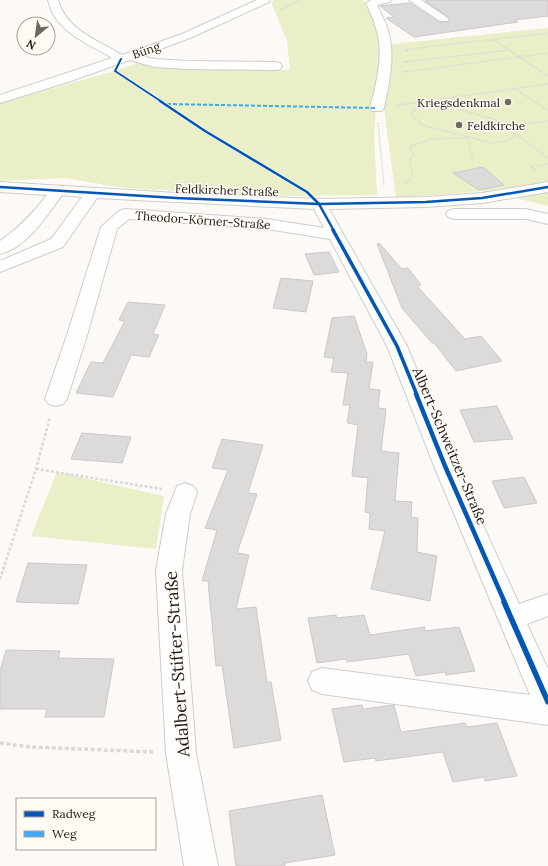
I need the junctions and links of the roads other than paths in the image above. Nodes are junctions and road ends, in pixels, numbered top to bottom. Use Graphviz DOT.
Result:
graph roads {
  1 [pos="53,0"];
  2 [pos="265,0"];
  3 [pos="386,0"];
  4 [pos="414,0"];
  5 [pos="444,19"];
  6 [pos="75,32"];
  7 [pos="131,52"];
  8 [pos="276,66"];
  9 [pos="0,98"];
  10 [pos="376,108"];
  11 [pos="0,187"];
  12 [pos="548,187"];
  13 [pos="93,193"];
  14 [pos="426,202"];
  15 [pos="63,203"];
  16 [pos="319,204"];
  17 [pos="548,219"];
  18 [pos="336,235"];
  19 [pos="0,248"];
  20 [pos="0,267"];
  21 [pos="56,398"];
  22 [pos="185,492"];
  23 [pos="548,605"];
  24 [pos="511,618"];
  25 [pos="322,681"];
  26 [pos="548,702"];
  27 [pos="548,711"];
  28 [pos="201,866"];
  1 -- 6 [label="street"];
  2 -- 7 [label="street"];
  3 -- 10 [label="street"];
  4 -- 5 [label="street"];
  6 -- 7 [label="street"];
  6 -- 7 [label="street"];
  7 -- 8 [label="street"];
  7 -- 9 [label="street, Büng"];
  11 -- 15 [label="street, Feldkircher Straße"];
  12 -- 14 [label="street, Feldkircher Straße"];
  13 -- 15 [label="street"];
  13 -- 15 [label="street, Feldkircher Straße"];
  13 -- 16 [label="street, Feldkircher Straße"];
  14 -- 16 [label="street, Feldkircher Straße"];
  14 -- 17 [label="street"];
  15 -- 19 [label="street"];
  15 -- 20 [label="street"];
  16 -- 18 [label="street, Albert-Schweitzer-Straße"];
  18 -- 21 [label="street, Theodor-Körner-Straße"];
  18 -- 24 [label="street, Albert-Schweitzer-Straße"];
  22 -- 28 [label="street, Adalbert-Stifter-Straße"];
  23 -- 24 [label="street"];
  24 -- 26 [label="street, Albert-Schweitzer-Straße"];
  25 -- 27 [label="street"];
}
